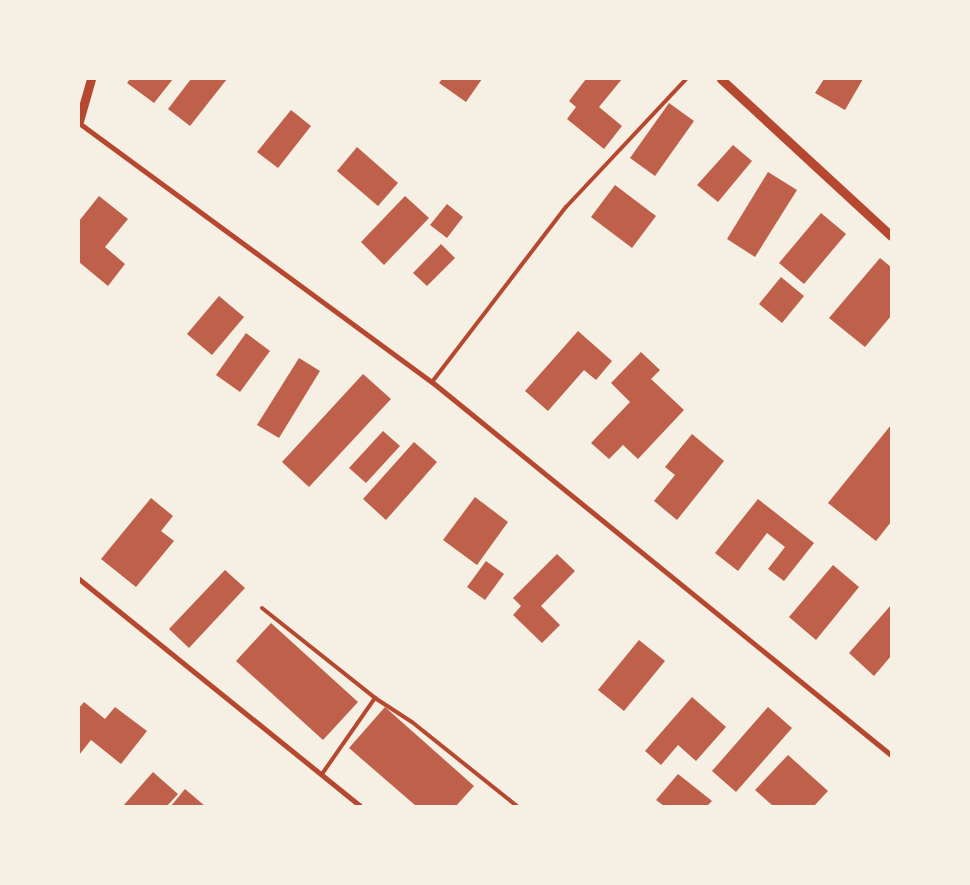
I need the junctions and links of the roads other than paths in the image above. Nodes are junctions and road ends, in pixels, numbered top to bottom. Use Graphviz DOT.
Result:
graph roads {
  1 [pos="91,79"];
  2 [pos="686,79"];
  3 [pos="721,79"];
  4 [pos="79,122"];
  5 [pos="891,236"];
  6 [pos="432,382"];
  7 [pos="79,579"];
  8 [pos="262,608"];
  9 [pos="375,698"];
  10 [pos="891,755"];
  11 [pos="322,774"];
  12 [pos="360,806"];
  13 [pos="517,806"];
  1 -- 4 [label="street"];
  2 -- 6 [label="lane"];
  3 -- 5 [label="street"];
  4 -- 6 [label="street"];
  6 -- 10 [label="street"];
  7 -- 11 [label="street"];
  8 -- 9 [label="lane"];
  9 -- 11 [label="lane"];
  9 -- 13 [label="lane"];
  11 -- 12 [label="street"];
}
